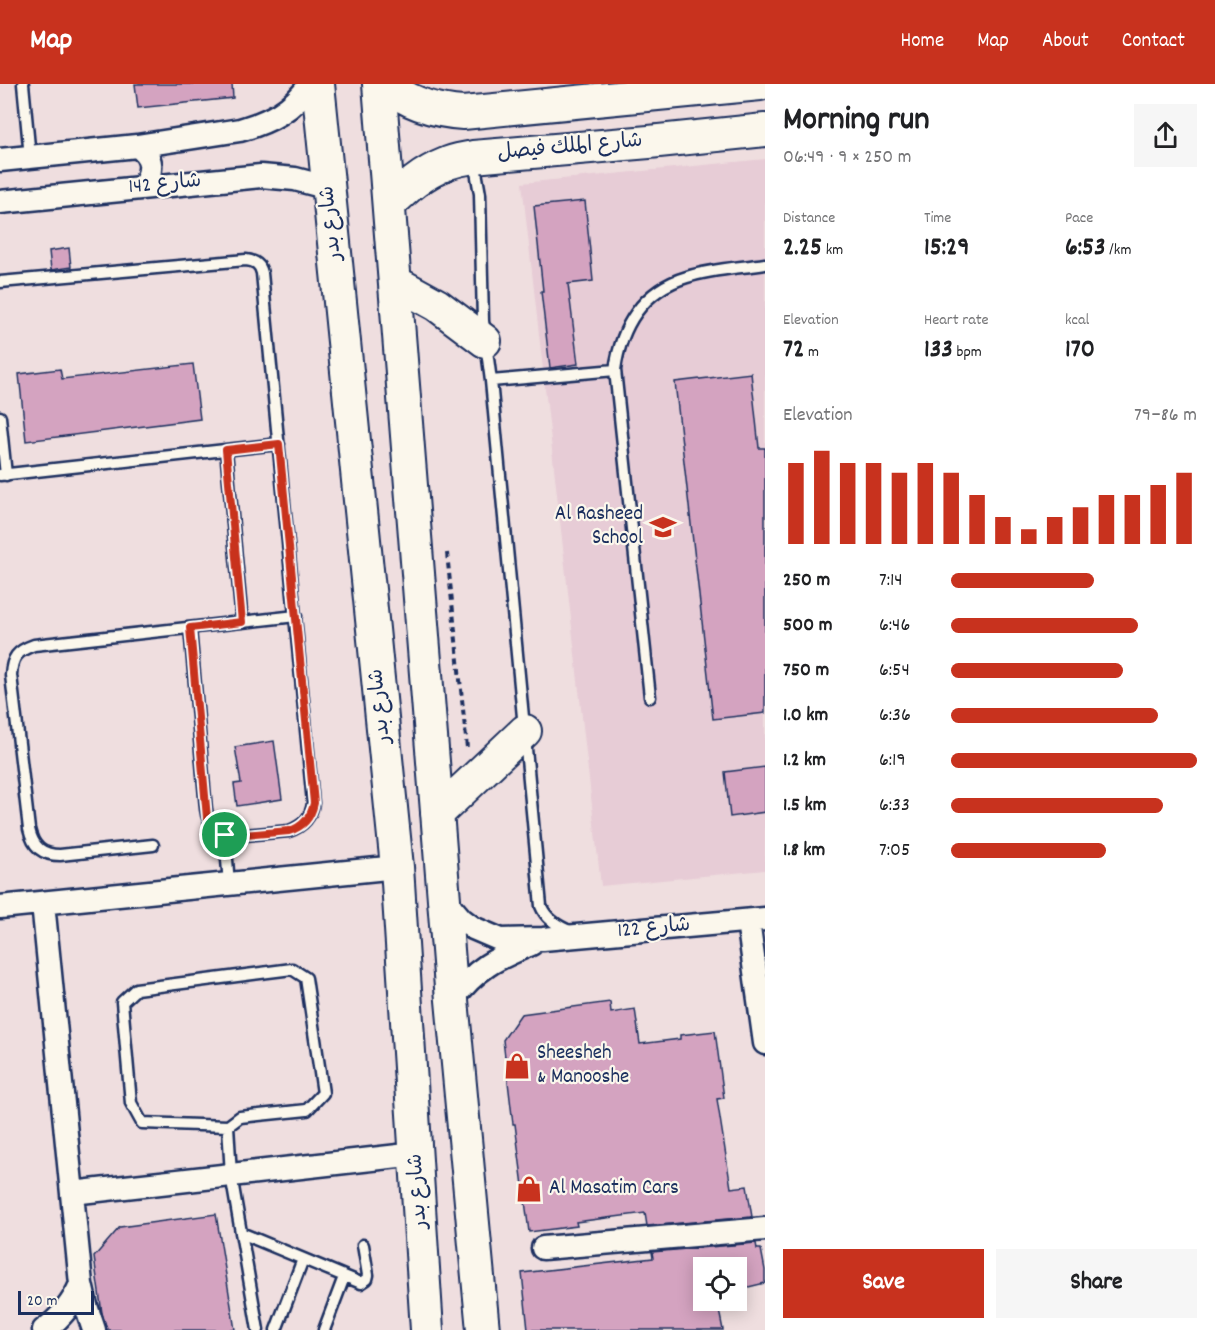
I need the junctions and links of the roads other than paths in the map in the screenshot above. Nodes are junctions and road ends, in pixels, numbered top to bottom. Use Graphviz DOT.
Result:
graph roads {
  1 [pos="23,84"];
  2 [pos="310,84"];
  3 [pos="318,84"];
  4 [pos="379,84"];
  5 [pos="760,84"];
  6 [pos="405,94"];
  7 [pos="648,95"];
  8 [pos="765,130"];
  9 [pos="649,142"];
  10 [pos="137,146"];
  11 [pos="473,157"];
  12 [pos="30,158"];
  13 [pos="0,160"];
  14 [pos="143,187"];
  15 [pos="329,188"];
  16 [pos="0,202"];
  17 [pos="389,205"];
  18 [pos="765,264"];
  19 [pos="0,282"];
  20 [pos="395,282"];
  21 [pos="485,341"];
  22 [pos="615,370"];
  23 [pos="491,381"];
  24 [pos="0,417"];
  25 [pos="279,444"];
  26 [pos="226,450"];
  27 [pos="3,475"];
  28 [pos="296,616"];
  29 [pos="242,622"];
  30 [pos="190,628"];
  31 [pos="650,697"];
  32 [pos="525,731"];
  33 [pos="437,814"];
  34 [pos="225,835"];
  35 [pos="153,845"];
  36 [pos="397,867"];
  37 [pos="229,884"];
  38 [pos="443,898"];
  39 [pos="43,903"];
  40 [pos="0,907"];
  41 [pos="757,920"];
  42 [pos="580,936"];
  43 [pos="543,939"];
  44 [pos="452,1000"];
  45 [pos="765,1043"];
  46 [pos="228,1126"];
  47 [pos="416,1154"];
  48 [pos="231,1175"];
  49 [pos="72,1193"];
  50 [pos="421,1221"];
  51 [pos="765,1229"];
  52 [pos="241,1233"];
  53 [pos="363,1245"];
  54 [pos="543,1248"];
  55 [pos="303,1259"];
  56 [pos="344,1277"];
  57 [pos="81,1284"];
  58 [pos="44,1330"];
  59 [pos="94,1330"];
  60 [pos="258,1330"];
  61 [pos="276,1330"];
  62 [pos="324,1330"];
  63 [pos="427,1330"];
  64 [pos="440,1330"];
  65 [pos="483,1330"];
  1 -- 12 [label="lane"];
  2 -- 10 [label="street, شارع 142"];
  3 -- 15 [label="main road, شارع بدر"];
  4 -- 17 [label="main road"];
  5 -- 7 [label="main road"];
  6 -- 7 [label="main road"];
  7 -- 9 [label="main road"];
  8 -- 9 [label="main road, شارع الملك فيصل"];
  9 -- 11 [label="main road, شارع الملك فيصل"];
  10 -- 12 [label="street, شارع 142"];
  10 -- 14 [label="street"];
  11 -- 17 [label="main road, شارع الملك فيصل"];
  11 -- 21 [label="lane"];
  12 -- 13 [label="street, شارع 142"];
  14 -- 15 [label="street, شارع 142"];
  14 -- 16 [label="street, شارع 142"];
  15 -- 36 [label="main road, شارع بدر"];
  17 -- 20 [label="main road"];
  18 -- 22 [label="lane"];
  19 -- 25 [label="lane"];
  20 -- 21 [label="main road"];
  20 -- 33 [label="main road"];
  21 -- 23 [label="lane"];
  22 -- 23 [label="lane"];
  22 -- 31 [label="lane"];
  23 -- 32 [label="lane"];
  24 -- 27 [label="lane"];
  25 -- 26 [label="lane"];
  25 -- 28 [label="lane"];
  26 -- 27 [label="lane"];
  26 -- 29 [label="lane"];
  28 -- 29 [label="lane"];
  28 -- 34 [label="lane"];
  29 -- 30 [label="lane"];
  30 -- 34 [label="lane"];
  30 -- 35 [label="lane"];
  32 -- 33 [label="main road"];
  32 -- 42 [label="lane"];
  33 -- 38 [label="main road"];
  34 -- 37 [label="lane"];
  36 -- 37 [label="street"];
  36 -- 47 [label="main road, شارع بدر"];
  37 -- 39 [label="street"];
  38 -- 43 [label="street, شارع 122"];
  38 -- 44 [label="main road"];
  39 -- 40 [label="street"];
  39 -- 49 [label="street"];
  41 -- 42 [label="street, شارع 122"];
  41 -- 45 [label="street"];
  42 -- 43 [label="street, شارع 122"];
  43 -- 44 [label="street, شارع 122"];
  44 -- 65 [label="main road"];
  46 -- 46 [label="lane"];
  46 -- 48 [label="lane"];
  47 -- 48 [label="street"];
  47 -- 50 [label="main road, شارع بدر"];
  48 -- 49 [label="street"];
  48 -- 52 [label="lane"];
  49 -- 57 [label="street"];
  50 -- 63 [label="main road, شارع بدر"];
  50 -- 64 [label="main road"];
  51 -- 54 [label="street"];
  52 -- 55 [label="lane"];
  52 -- 60 [label="lane"];
  53 -- 56 [label="lane"];
  55 -- 56 [label="lane"];
  55 -- 61 [label="lane"];
  56 -- 62 [label="lane"];
  57 -- 58 [label="street"];
  57 -- 59 [label="street"];
}
